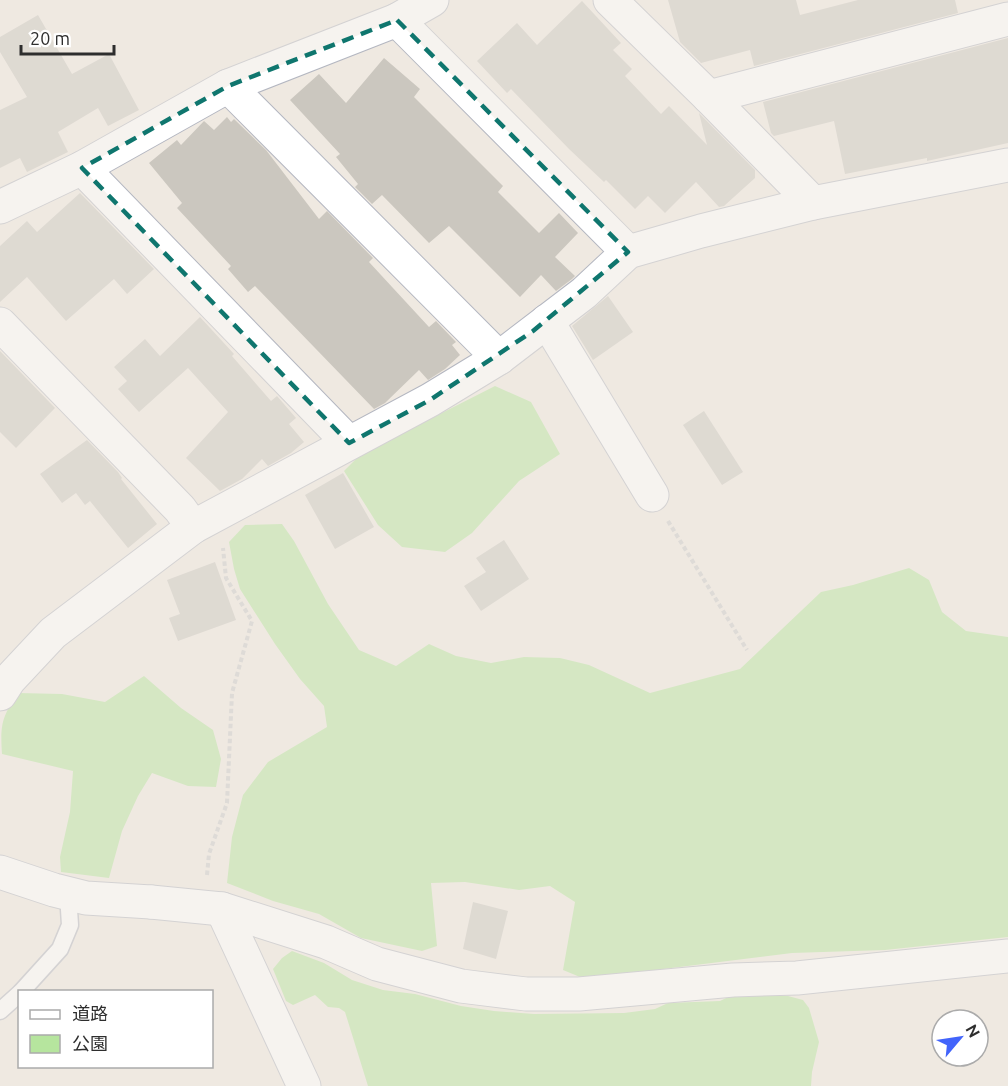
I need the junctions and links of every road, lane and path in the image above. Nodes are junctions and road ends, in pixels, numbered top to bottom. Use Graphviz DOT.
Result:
graph roads {
  1 [pos="432,0"];
  2 [pos="610,0"];
  3 [pos="973,14"];
  4 [pos="1008,19"];
  5 [pos="396,20"];
  6 [pos="228,86"];
  7 [pos="710,97"];
  8 [pos="1008,165"];
  9 [pos="82,168"];
  10 [pos="813,203"];
  11 [pos="0,207"];
  12 [pos="628,252"];
  13 [pos="547,321"];
  14 [pos="0,324"];
  15 [pos="499,358"];
  16 [pos="348,443"];
  17 [pos="652,495"];
  18 [pos="226,509"];
  19 [pos="193,527"];
  20 [pos="747,650"];
  21 [pos="0,694"];
  22 [pos="0,872"];
  23 [pos="68,894"];
  24 [pos="213,907"];
  25 [pos="1008,956"];
  26 [pos="22,990"];
  27 [pos="18,994"];
  28 [pos="0,1011"];
  29 [pos="304,1086"];
  1 -- 5 [label="street"];
  2 -- 7 [label="street"];
  3 -- 4 [label="street"];
  3 -- 7 [label="street"];
  5 -- 6 [label="street"];
  5 -- 12 [label="street"];
  6 -- 9 [label="street"];
  6 -- 15 [label="street"];
  7 -- 10 [label="street"];
  8 -- 10 [label="street"];
  9 -- 11 [label="street"];
  9 -- 16 [label="street"];
  10 -- 12 [label="street"];
  12 -- 13 [label="street"];
  13 -- 15 [label="street"];
  13 -- 17 [label="street"];
  14 -- 19 [label="street"];
  15 -- 16 [label="street"];
  16 -- 18 [label="street"];
  17 -- 20 [label="path"];
  18 -- 19 [label="street"];
  18 -- 24 [label="path"];
  19 -- 21 [label="street"];
  22 -- 23 [label="street"];
  23 -- 24 [label="street"];
  23 -- 26 [label="lane"];
  24 -- 25 [label="street"];
  24 -- 29 [label="street"];
  27 -- 28 [label="lane"];
}
